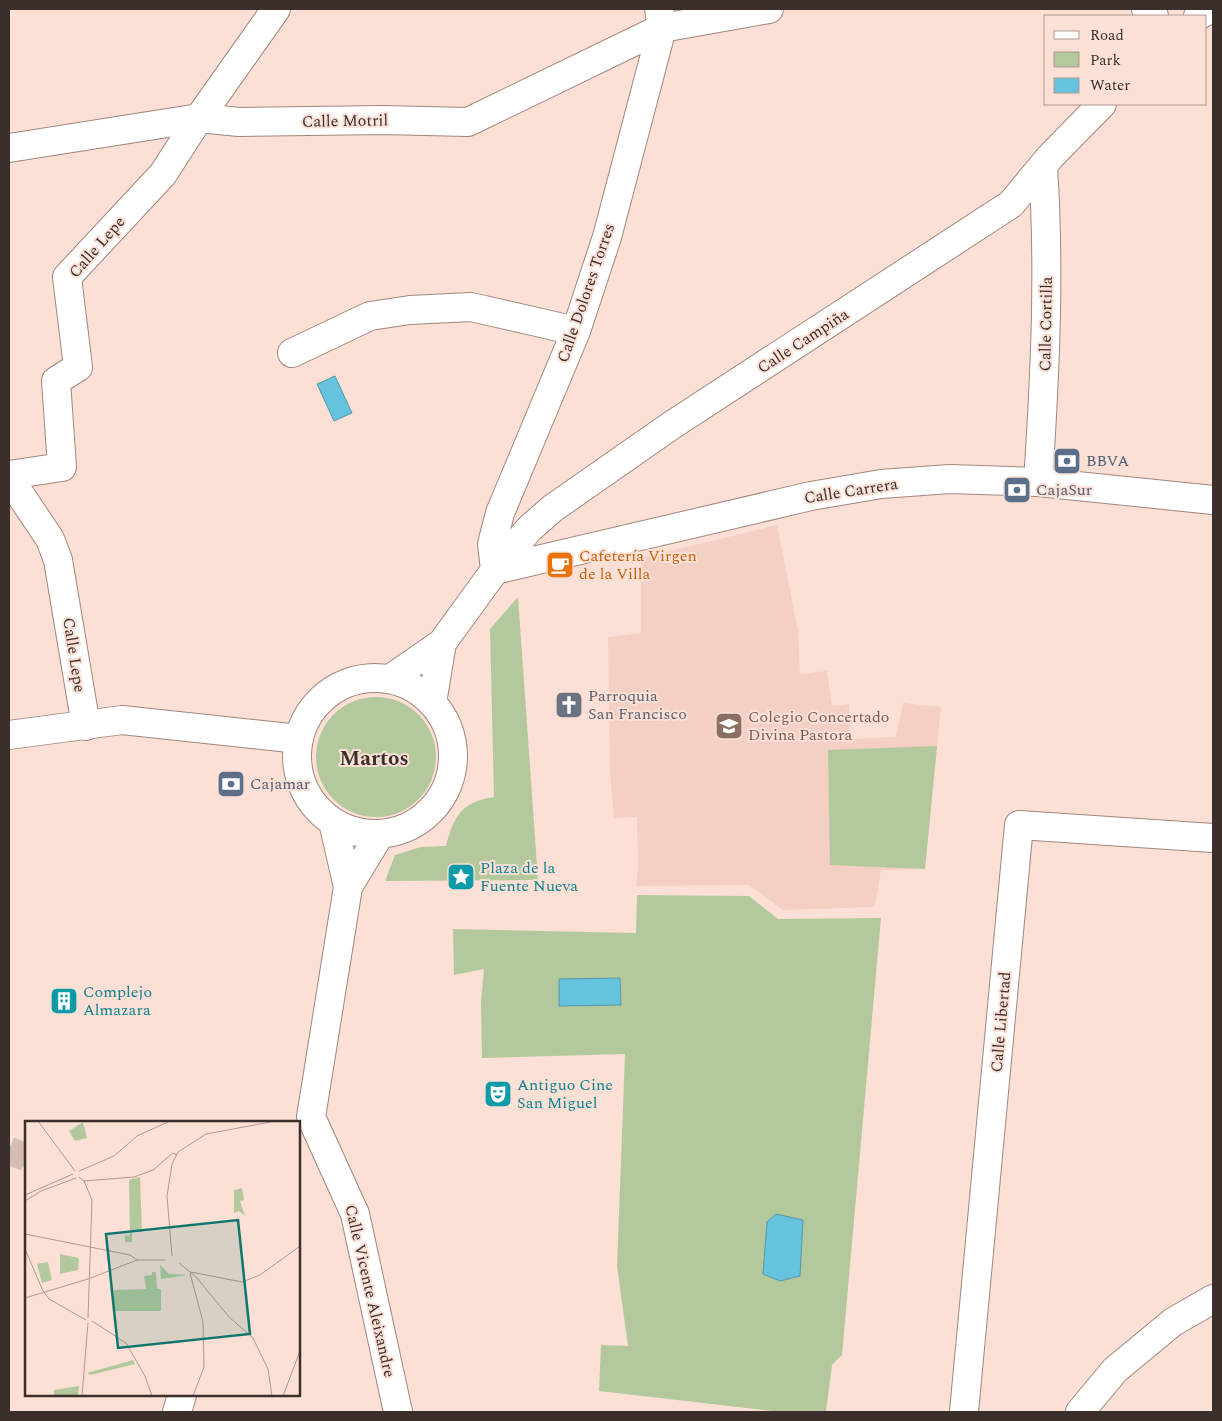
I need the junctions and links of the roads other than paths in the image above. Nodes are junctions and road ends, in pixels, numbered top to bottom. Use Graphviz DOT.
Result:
graph roads {
  1 [pos="276,9"];
  2 [pos="769,9"];
  3 [pos="660,18"];
  4 [pos="1101,105"];
  5 [pos="198,118"];
  6 [pos="9,148"];
  7 [pos="1044,166"];
  8 [pos="576,331"];
  9 [pos="292,353"];
  10 [pos="9,477"];
  11 [pos="1038,482"];
  12 [pos="1213,500"];
  13 [pos="496,570"];
  14 [pos="442,643"];
  15 [pos="390,679"];
  16 [pos="432,703"];
  17 [pos="86,726"];
  18 [pos="9,735"];
  19 [pos="299,739"];
  20 [pos="333,822"];
  21 [pos="380,834"];
  22 [pos="1213,838"];
  23 [pos="348,887"];
  24 [pos="305,1124"];
  25 [pos="1213,1299"];
  26 [pos="182,1396"];
  27 [pos="176,1412"];
  28 [pos="398,1412"];
  29 [pos="964,1412"];
  30 [pos="1080,1412"];
  1 -- 5 [label="street, Calle Lepe"];
  2 -- 3 [label="street, Calle Motril"];
  3 -- 5 [label="street, Calle Motril"];
  3 -- 8 [label="street, Calle Dolores Torres"];
  4 -- 7 [label="street, Calle Campiña"];
  5 -- 6 [label="street, Calle Motril"];
  5 -- 10 [label="street, Calle Lepe"];
  7 -- 11 [label="street, Calle Cortilla"];
  7 -- 13 [label="street, Calle Campiña"];
  8 -- 9 [label="street"];
  8 -- 13 [label="street, Calle Dolores Torres"];
  10 -- 17 [label="street, Calle Lepe"];
  11 -- 12 [label="street, Calle Carrera"];
  11 -- 13 [label="street, Calle Carrera"];
  13 -- 14 [label="street"];
  14 -- 15 [label="street"];
  14 -- 16 [label="street"];
  15 -- 16 [label="street"];
  15 -- 19 [label="street"];
  16 -- 21 [label="street"];
  17 -- 18 [label="street"];
  17 -- 19 [label="street"];
  19 -- 20 [label="street"];
  20 -- 21 [label="street"];
  20 -- 23 [label="street"];
  21 -- 23 [label="street"];
  22 -- 29 [label="street, Calle Libertad"];
  23 -- 24 [label="street"];
  24 -- 28 [label="street, Calle Vicente Aleixandre"];
  25 -- 30 [label="street"];
  26 -- 27 [label="street"];
}
